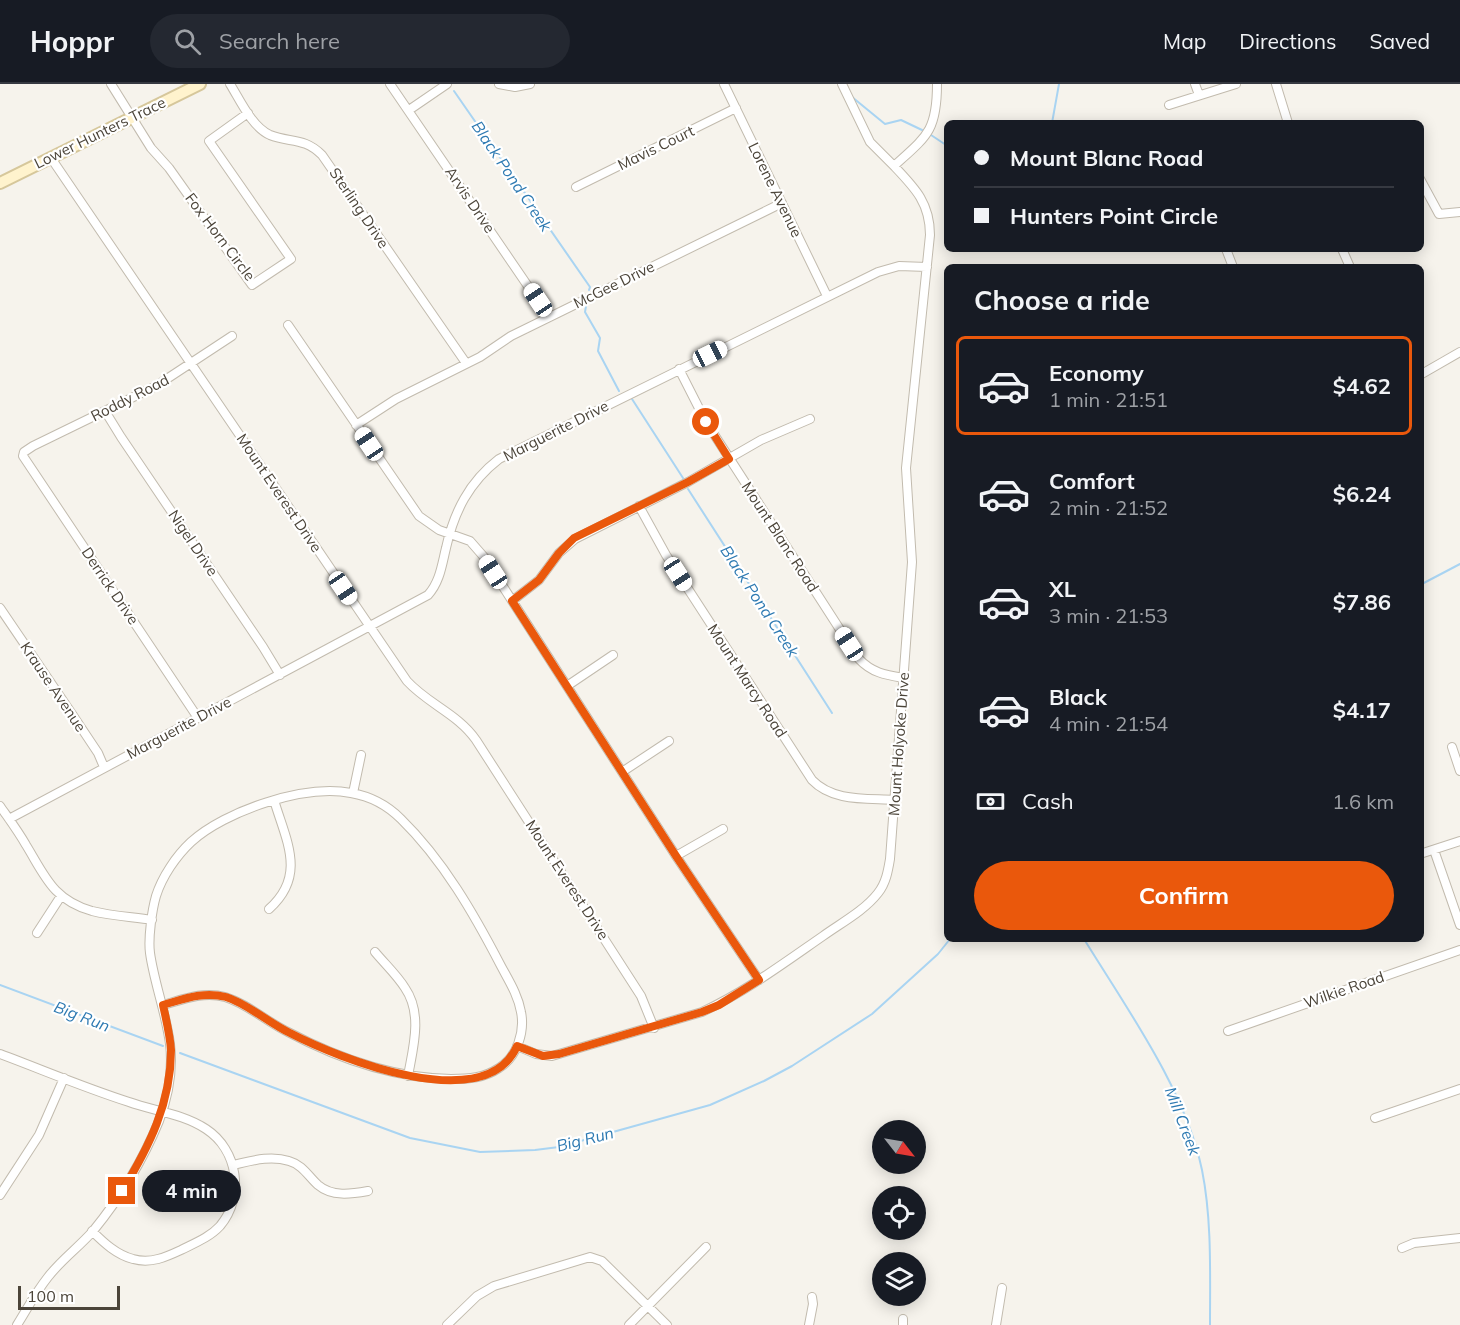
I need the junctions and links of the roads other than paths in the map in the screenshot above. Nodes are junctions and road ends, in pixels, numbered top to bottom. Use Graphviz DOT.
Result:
graph roads {
  1 [pos="111,84"];
  2 [pos="200,84"];
  3 [pos="230,84"];
  4 [pos="390,84"];
  5 [pos="447,84"];
  6 [pos="498,84"];
  7 [pos="530,84"];
  8 [pos="724,84"];
  9 [pos="842,84"];
  10 [pos="937,84"];
  11 [pos="1195,84"];
  12 [pos="1236,84"];
  13 [pos="1276,84"];
  14 [pos="1199,95"];
  15 [pos="1169,105"];
  16 [pos="736,108"];
  17 [pos="409,110"];
  18 [pos="248,113"];
  19 [pos="130,117"];
  20 [pos="1287,120"];
  21 [pos="51,158"];
  22 [pos="894,166"];
  23 [pos="0,183"];
  24 [pos="1424,186"];
  25 [pos="576,187"];
  26 [pos="782,204"];
  27 [pos="1460,212"];
  28 [pos="927,267"];
  29 [pos="827,296"];
  30 [pos="549,317"];
  31 [pos="288,325"];
  32 [pos="232,336"];
  33 [pos="1460,352"];
  34 [pos="466,363"];
  35 [pos="190,364"];
  36 [pos="679,369"];
  37 [pos="1424,373"];
  38 [pos="105,411"];
  39 [pos="810,419"];
  40 [pos="356,425"];
  41 [pos="24,454"];
  42 [pos="729,459"];
  43 [pos="639,507"];
  44 [pos="449,534"];
  45 [pos="512,601"];
  46 [pos="0,608"];
  47 [pos="370,627"];
  48 [pos="613,655"];
  49 [pos="280,675"];
  50 [pos="904,678"];
  51 [pos="567,686"];
  52 [pos="198,718"];
  53 [pos="669,741"];
  54 [pos="1452,747"];
  55 [pos="361,755"];
  56 [pos="104,767"];
  57 [pos="1460,771"];
  58 [pos="622,772"];
  59 [pos="353,793"];
  60 [pos="274,800"];
  61 [pos="895,800"];
  62 [pos="0,806"];
  63 [pos="9,819"];
  64 [pos="723,829"];
  65 [pos="1460,841"];
  66 [pos="1434,850"];
  67 [pos="1424,853"];
  68 [pos="676,856"];
  69 [pos="61,896"];
  70 [pos="269,909"];
  71 [pos="152,920"];
  72 [pos="1460,925"];
  73 [pos="37,933"];
  74 [pos="1460,950"];
  75 [pos="375,952"];
  76 [pos="759,980"];
  77 [pos="163,1005"];
  78 [pos="654,1028"];
  79 [pos="1228,1031"];
  80 [pos="517,1046"];
  81 [pos="0,1054"];
  82 [pos="408,1076"];
  83 [pos="64,1078"];
  84 [pos="1460,1089"];
  85 [pos="162,1113"];
  86 [pos="1375,1118"];
  87 [pos="233,1165"];
  88 [pos="368,1191"];
  89 [pos="0,1195"];
  90 [pos="92,1231"];
  91 [pos="1460,1238"];
  92 [pos="706,1247"];
  93 [pos="1402,1248"];
  94 [pos="1002,1288"];
  95 [pos="812,1297"];
  96 [pos="648,1306"];
  97 [pos="17,1325"];
  98 [pos="447,1325"];
  99 [pos="629,1325"];
  100 [pos="667,1325"];
  101 [pos="809,1325"];
  102 [pos="996,1325"];
  1 -- 19 [label="street"];
  2 -- 19 [label="street, Lower Hunters Trace"];
  3 -- 18 [label="street, Sterling Drive"];
  4 -- 17 [label="street, Arvis Drive"];
  5 -- 17 [label="street"];
  6 -- 7 [label="street"];
  8 -- 16 [label="street, Lorene Avenue"];
  9 -- 22 [label="street"];
  10 -- 22 [label="street"];
  11 -- 14 [label="street"];
  12 -- 14 [label="street"];
  13 -- 20 [label="street"];
  14 -- 15 [label="street"];
  16 -- 25 [label="street, Mavis Court"];
  16 -- 26 [label="street, Lorene Avenue"];
  17 -- 30 [label="street, Arvis Drive"];
  18 -- 19 [label="street, Fox Horn Circle"];
  18 -- 34 [label="street, Sterling Drive"];
  19 -- 21 [label="street, Lower Hunters Trace"];
  21 -- 23 [label="street, Lower Hunters Trace"];
  21 -- 35 [label="street, Mount Everest Drive"];
  22 -- 28 [label="street, Mount Holyoke Drive"];
  24 -- 27 [label="street"];
  26 -- 29 [label="street, Lorene Avenue"];
  26 -- 30 [label="street, McGee Drive"];
  28 -- 29 [label="street, Marguerite Drive"];
  28 -- 50 [label="street, Mount Holyoke Drive"];
  29 -- 36 [label="street, Marguerite Drive"];
  30 -- 34 [label="street, McGee Drive"];
  31 -- 40 [label="street"];
  32 -- 35 [label="street, Roddy Road"];
  33 -- 37 [label="street"];
  34 -- 40 [label="street, McGee Drive"];
  35 -- 38 [label="street, Roddy Road"];
  35 -- 47 [label="street, Mount Everest Drive"];
  36 -- 42 [label="street, Mount Blanc Road"];
  36 -- 44 [label="street, Marguerite Drive"];
  38 -- 41 [label="street, Roddy Road"];
  38 -- 49 [label="street, Nigel Drive"];
  39 -- 42 [label="street"];
  40 -- 44 [label="street"];
  41 -- 52 [label="street, Derrick Drive"];
  42 -- 43 [label="street"];
  42 -- 50 [label="street, Mount Blanc Road"];
  43 -- 45 [label="street"];
  43 -- 61 [label="street, Mount Marcy Road"];
  44 -- 45 [label="street"];
  44 -- 47 [label="street, Marguerite Drive"];
  45 -- 51 [label="street"];
  46 -- 56 [label="street, Krause Avenue"];
  47 -- 49 [label="street, Marguerite Drive"];
  47 -- 78 [label="street, Mount Everest Drive"];
  48 -- 51 [label="street"];
  49 -- 52 [label="street, Marguerite Drive"];
  50 -- 61 [label="street, Mount Holyoke Drive"];
  51 -- 58 [label="street"];
  52 -- 56 [label="street, Marguerite Drive"];
  53 -- 58 [label="street"];
  54 -- 57 [label="street"];
  55 -- 59 [label="street"];
  56 -- 63 [label="street, Marguerite Drive"];
  58 -- 68 [label="street"];
  59 -- 60 [label="street"];
  59 -- 80 [label="street"];
  60 -- 70 [label="street"];
  60 -- 71 [label="street"];
  61 -- 76 [label="street, Mount Holyoke Drive"];
  62 -- 63 [label="street"];
  63 -- 69 [label="street"];
  64 -- 68 [label="street"];
  65 -- 66 [label="street"];
  66 -- 67 [label="street"];
  66 -- 72 [label="street"];
  68 -- 76 [label="street"];
  69 -- 71 [label="street"];
  69 -- 73 [label="street"];
  71 -- 77 [label="street"];
  74 -- 79 [label="street, Wilkie Road"];
  75 -- 82 [label="street"];
  76 -- 78 [label="street, Mount Holyoke Drive"];
  77 -- 82 [label="street"];
  77 -- 85 [label="street"];
  78 -- 80 [label="street, Mount Holyoke Drive"];
  80 -- 82 [label="street"];
  81 -- 83 [label="street"];
  83 -- 85 [label="street"];
  83 -- 89 [label="street"];
  84 -- 86 [label="street"];
  85 -- 87 [label="street"];
  85 -- 90 [label="street"];
  87 -- 88 [label="street"];
  87 -- 90 [label="street"];
  90 -- 97 [label="street"];
  91 -- 93 [label="street"];
  92 -- 96 [label="street"];
  94 -- 102 [label="street"];
  95 -- 101 [label="street"];
  96 -- 98 [label="street"];
  96 -- 99 [label="street"];
  96 -- 100 [label="street"];
}
